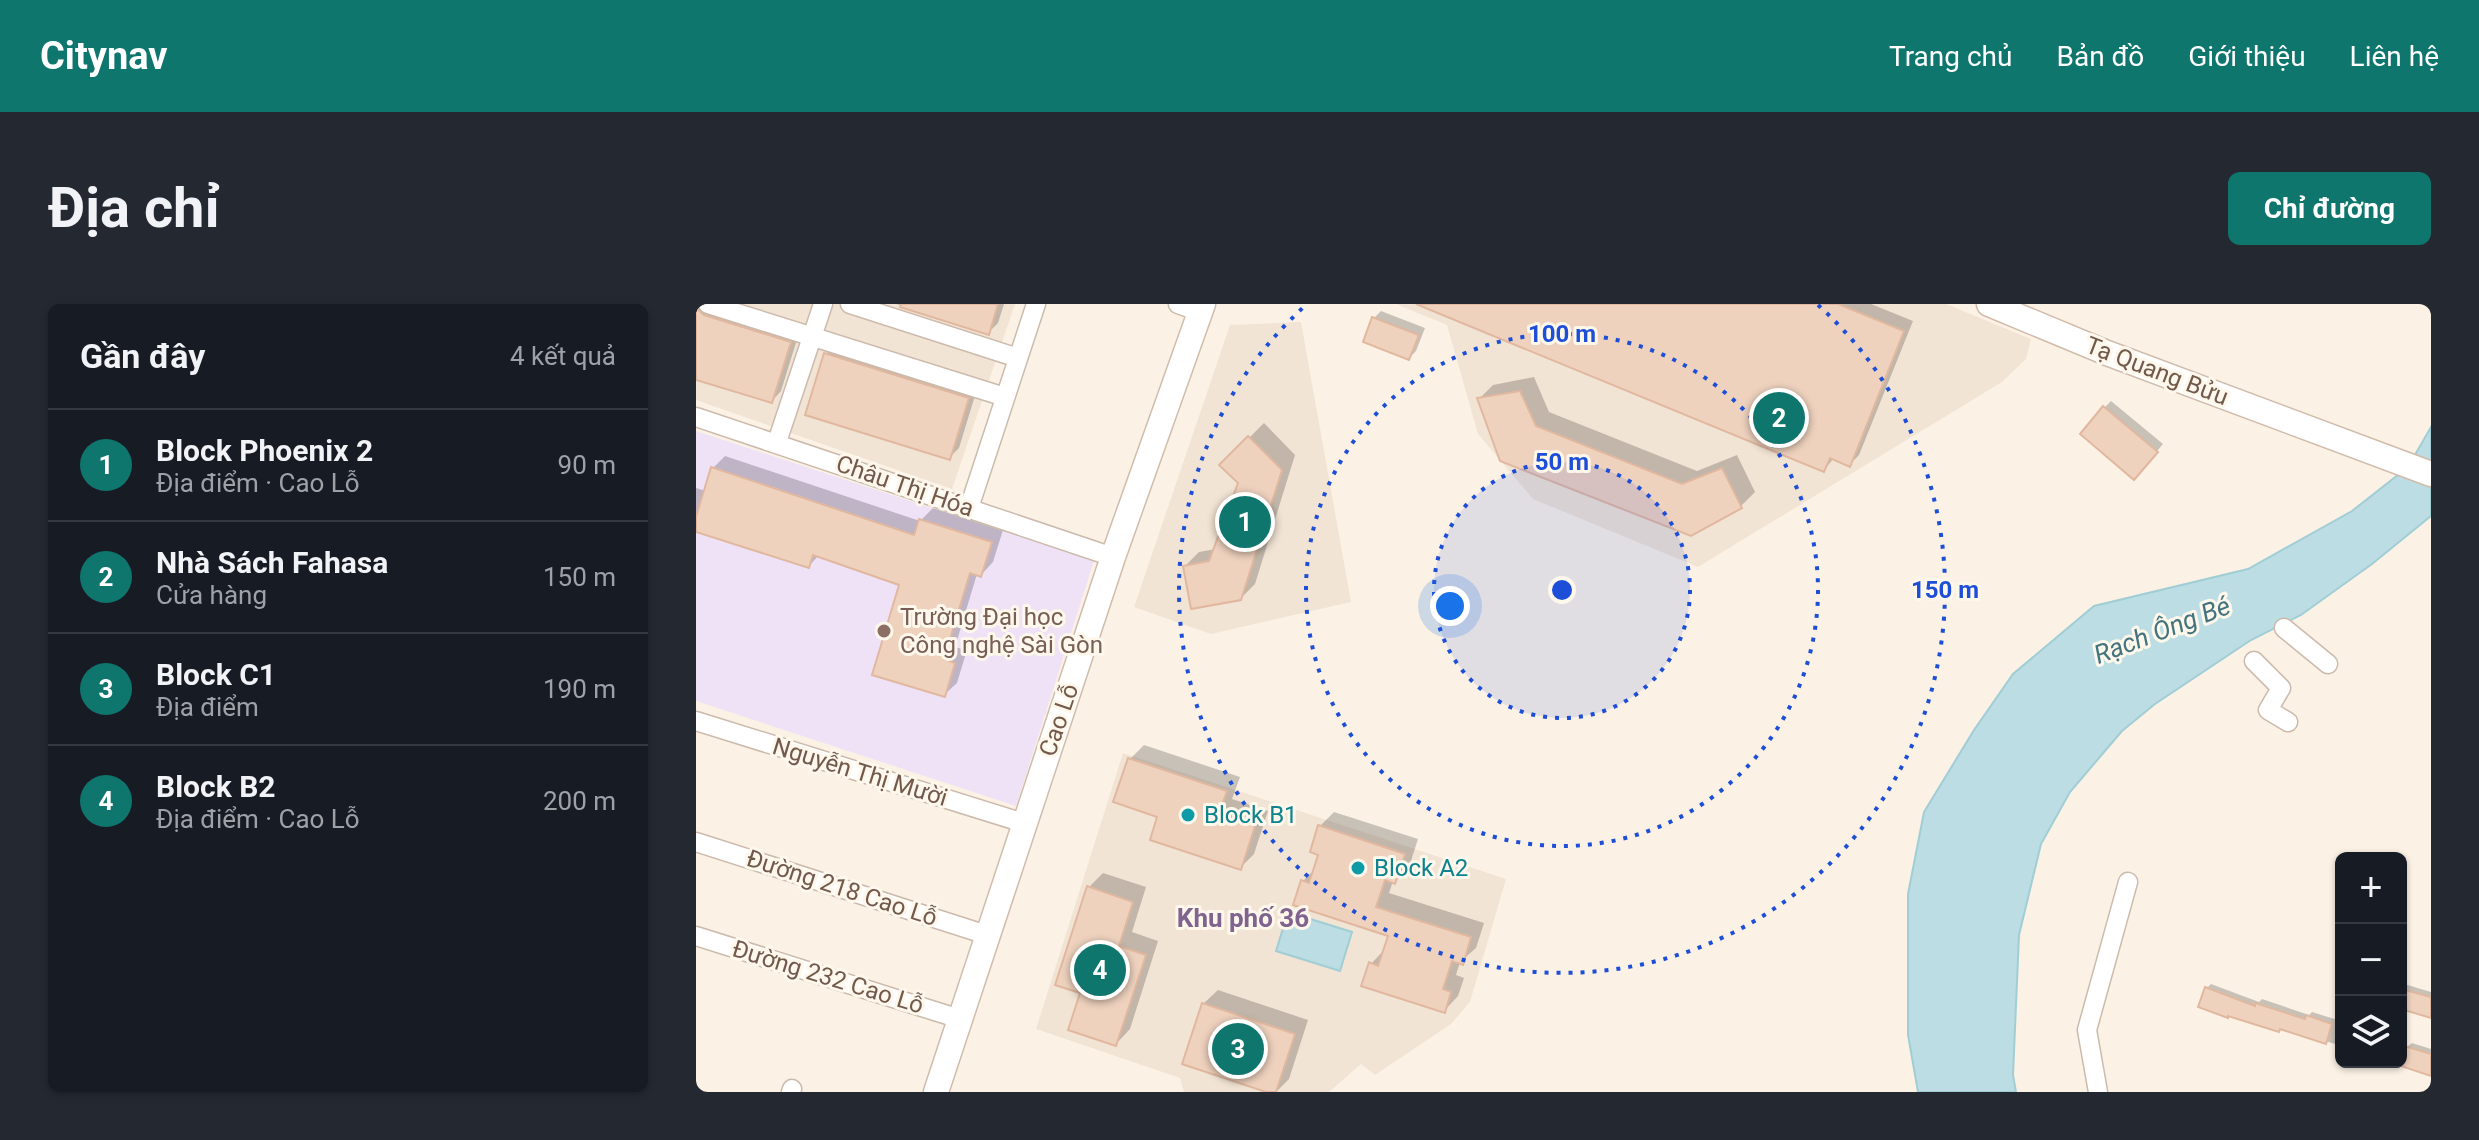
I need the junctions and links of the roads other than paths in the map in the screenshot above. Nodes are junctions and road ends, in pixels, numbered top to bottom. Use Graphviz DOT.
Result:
graph roads {
  1 [pos="708,304"];
  2 [pos="823,304"];
  3 [pos="850,304"];
  4 [pos="1036,304"];
  5 [pos="1989,304"];
  6 [pos="1193,307"];
  7 [pos="813,337"];
  8 [pos="1018,358"];
  9 [pos="1005,397"];
  10 [pos="696,417"];
  11 [pos="777,442"];
  12 [pos="2431,474"];
  13 [pos="969,508"];
  14 [pos="1113,557"];
  15 [pos="2284,628"];
  16 [pos="2254,661"];
  17 [pos="2328,664"];
  18 [pos="696,721"];
  19 [pos="2288,722"];
  20 [pos="1024,823"];
  21 [pos="696,842"];
  22 [pos="2128,882"];
  23 [pos="987,935"];
  24 [pos="696,936"];
  25 [pos="960,1019"];
  26 [pos="936,1092"];
  27 [pos="2098,1092"];
  1 -- 7 [label="street"];
  2 -- 7 [label="street"];
  3 -- 8 [label="street"];
  4 -- 8 [label="street"];
  5 -- 12 [label="street, Tạ Quang Bửu"];
  6 -- 14 [label="street, Cao Lỗ"];
  7 -- 9 [label="street"];
  7 -- 11 [label="street"];
  8 -- 9 [label="street"];
  9 -- 13 [label="street"];
  10 -- 11 [label="street, Châu Thị Hóa"];
  11 -- 13 [label="street, Châu Thị Hóa"];
  13 -- 14 [label="street, Châu Thị Hóa"];
  14 -- 20 [label="street, Cao Lỗ"];
  15 -- 17 [label="street"];
  16 -- 19 [label="street"];
  18 -- 20 [label="street, Nguyễn Thị Mười"];
  20 -- 23 [label="street, Cao Lỗ"];
  21 -- 23 [label="street, Đường 218 Cao Lỗ"];
  22 -- 27 [label="street"];
  23 -- 25 [label="street, Cao Lỗ"];
  24 -- 25 [label="street, Đường 232 Cao Lỗ"];
  25 -- 26 [label="street, Cao Lỗ"];
}
